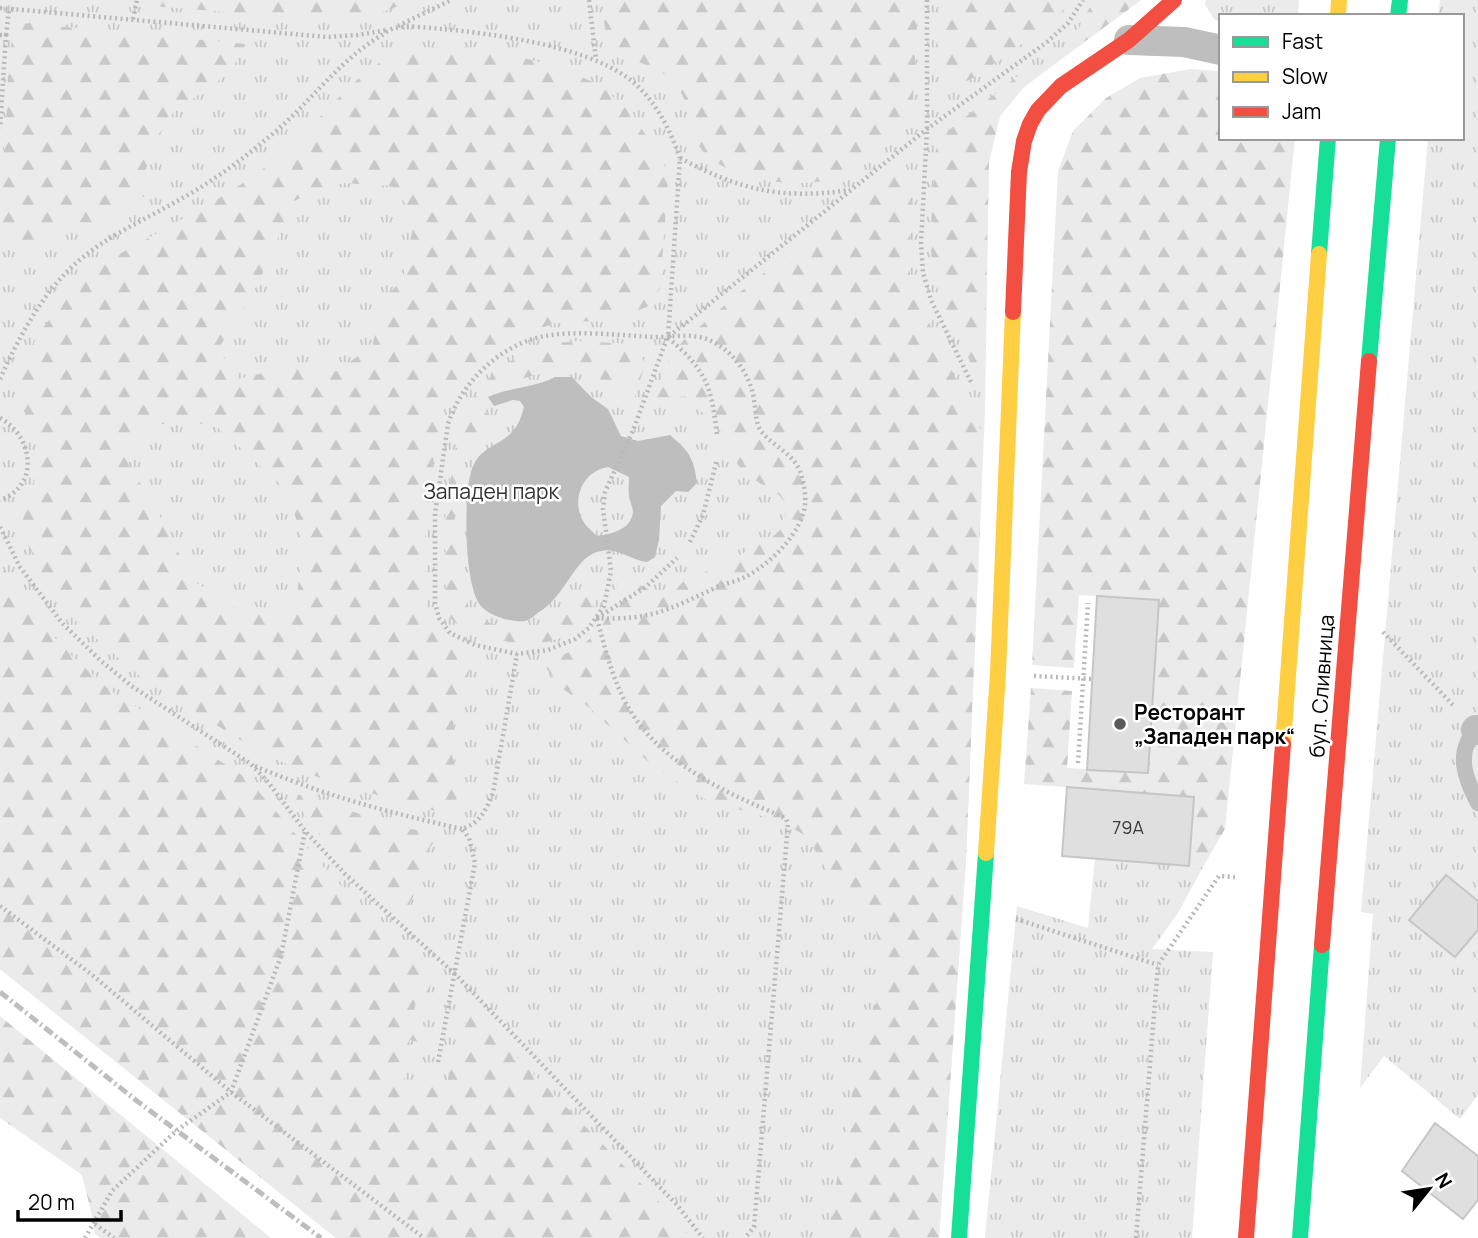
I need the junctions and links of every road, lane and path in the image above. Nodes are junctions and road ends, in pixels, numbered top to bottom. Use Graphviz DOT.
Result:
graph roads {
  1 [pos="137,0"];
  2 [pos="451,0"];
  3 [pos="589,0"];
  4 [pos="927,0"];
  5 [pos="1083,0"];
  6 [pos="1174,0"];
  7 [pos="0,8"];
  8 [pos="9,9"];
  9 [pos="133,19"];
  10 [pos="394,28"];
  11 [pos="3,35"];
  12 [pos="1129,40"];
  13 [pos="1219,50"];
  14 [pos="596,60"];
  15 [pos="0,128"];
  16 [pos="927,129"];
  17 [pos="1328,140"];
  18 [pos="1388,140"];
  19 [pos="680,158"];
  20 [pos="850,190"];
  21 [pos="667,338"];
  22 [pos="0,364"];
  23 [pos="3,373"];
  24 [pos="0,379"];
  25 [pos="974,389"];
  26 [pos="0,418"];
  27 [pos="717,436"];
  28 [pos="717,459"];
  29 [pos="0,500"];
  30 [pos="0,527"];
  31 [pos="690,542"];
  32 [pos="677,558"];
  33 [pos="1088,603"];
  34 [pos="597,618"];
  35 [pos="1383,632"];
  36 [pos="517,654"];
  37 [pos="998,673"];
  38 [pos="1084,678"];
  39 [pos="1093,679"];
  40 [pos="1477,730"];
  41 [pos="1078,763"];
  42 [pos="251,764"];
  43 [pos="1478,803"];
  44 [pos="462,829"];
  45 [pos="305,831"];
  46 [pos="1234,877"];
  47 [pos="0,906"];
  48 [pos="982,908"];
  49 [pos="1158,965"];
  50 [pos="455,974"];
  51 [pos="438,1062"];
  52 [pos="231,1092"];
  53 [pos="95,1224"];
  54 [pos="85,1238"];
  55 [pos="114,1238"];
  56 [pos="425,1238"];
  57 [pos="703,1238"];
  58 [pos="745,1238"];
  59 [pos="959,1238"];
  60 [pos="1136,1238"];
  61 [pos="1246,1238"];
  62 [pos="1300,1238"];
  1 -- 9 [label="path"];
  2 -- 10 [label="path"];
  3 -- 14 [label="path"];
  4 -- 16 [label="path"];
  5 -- 16 [label="path"];
  6 -- 12 [label="main road"];
  7 -- 8 [label="path"];
  8 -- 9 [label="path"];
  8 -- 11 [label="path"];
  9 -- 10 [label="path"];
  10 -- 14 [label="path"];
  10 -- 23 [label="path"];
  11 -- 15 [label="path"];
  12 -- 13 [label="street"];
  12 -- 37 [label="main road"];
  14 -- 19 [label="path"];
  16 -- 20 [label="path"];
  16 -- 25 [label="path"];
  17 -- 61 [label="main road, бул. Сливница"];
  18 -- 62 [label="main road, бул. Сливница"];
  19 -- 20 [label="path"];
  19 -- 21 [label="path"];
  20 -- 21 [label="path"];
  21 -- 27 [label="path"];
  21 -- 34 [label="path"];
  21 -- 34 [label="path"];
  21 -- 36 [label="path"];
  22 -- 23 [label="path"];
  23 -- 24 [label="path"];
  26 -- 29 [label="path"];
  28 -- 31 [label="path"];
  30 -- 42 [label="path"];
  32 -- 34 [label="path"];
  33 -- 38 [label="path"];
  34 -- 36 [label="path"];
  34 -- 58 [label="path"];
  35 -- 40 [label="path"];
  36 -- 44 [label="path"];
  37 -- 38 [label="path"];
  37 -- 48 [label="main road"];
  38 -- 39 [label="path"];
  38 -- 41 [label="path"];
  40 -- 43 [label="lane"];
  42 -- 44 [label="path"];
  42 -- 45 [label="path"];
  44 -- 50 [label="path"];
  45 -- 50 [label="path"];
  45 -- 52 [label="path"];
  46 -- 49 [label="path"];
  47 -- 52 [label="path"];
  48 -- 49 [label="path"];
  48 -- 59 [label="main road"];
  49 -- 60 [label="path"];
  50 -- 51 [label="path"];
  50 -- 57 [label="path"];
  52 -- 53 [label="path"];
  52 -- 56 [label="path"];
  53 -- 54 [label="path"];
  53 -- 55 [label="path"];
}
